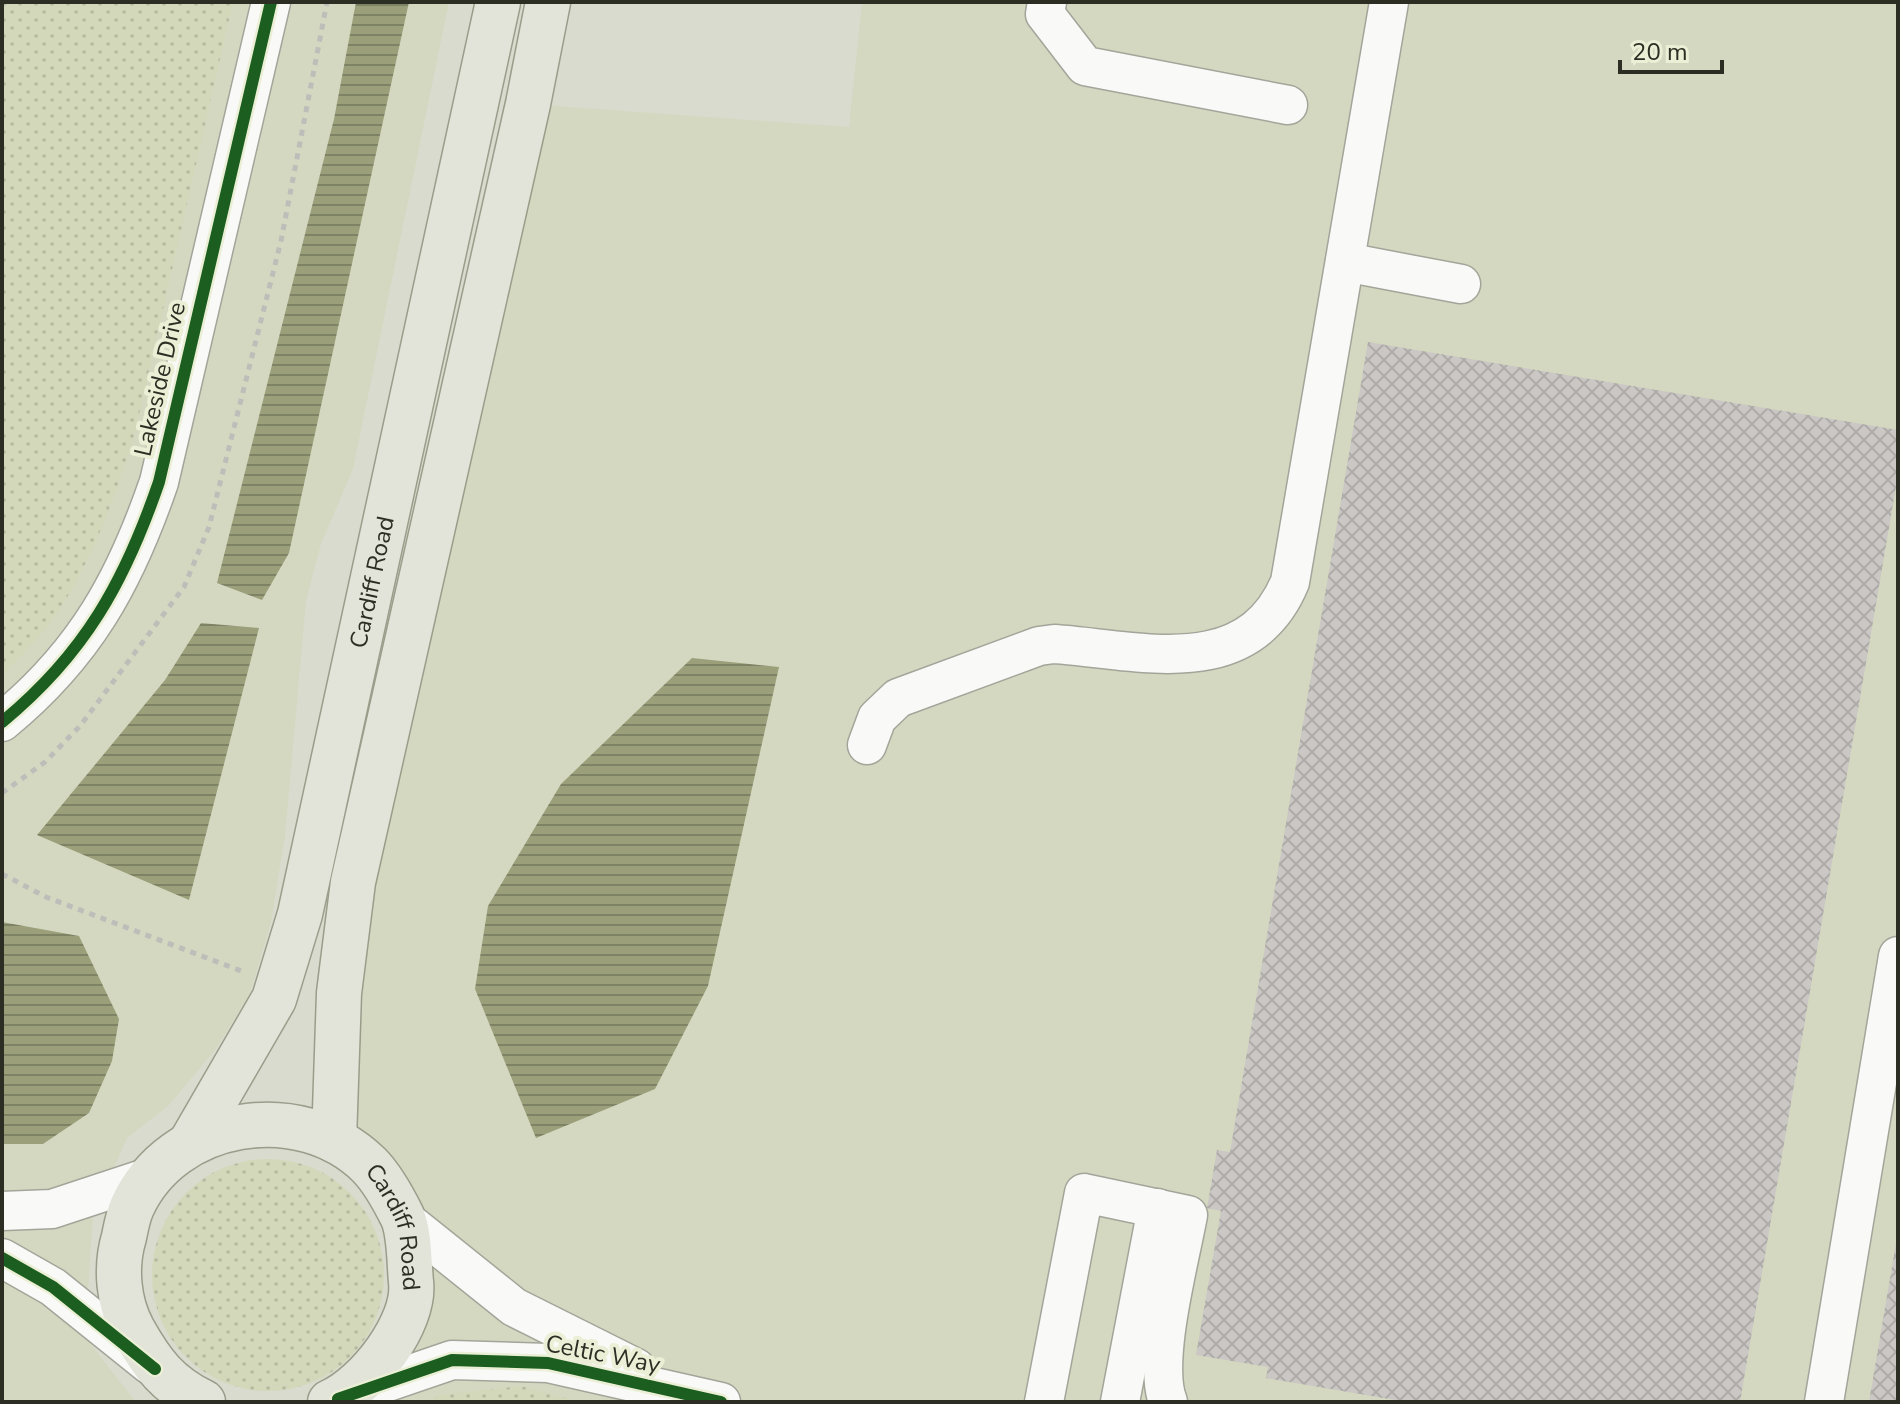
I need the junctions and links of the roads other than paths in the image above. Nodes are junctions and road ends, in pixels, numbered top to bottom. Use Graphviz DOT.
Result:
graph roads {
  1 [pos="271,2"];
  2 [pos="498,2"];
  3 [pos="548,2"];
  4 [pos="1047,2"];
  5 [pos="1389,2"];
  6 [pos="1288,105"];
  7 [pos="1345,262"];
  8 [pos="1461,284"];
  9 [pos="2,722"];
  10 [pos="867,745"];
  11 [pos="1898,956"];
  12 [pos="334,1140"];
  13 [pos="190,1144"];
  14 [pos="152,1176"];
  15 [pos="1157,1208"];
  16 [pos="2,1211"];
  17 [pos="403,1218"];
  18 [pos="2,1258"];
  19 [pos="180,1391"];
  20 [pos="334,1400"];
  21 [pos="714,1400"];
  22 [pos="1044,1402"];
  23 [pos="1120,1402"];
  24 [pos="1168,1402"];
  25 [pos="1824,1402"];
  1 -- 9 [label="street, Lakeside Drive"];
  2 -- 13 [label="main road, Cardiff Road"];
  3 -- 12 [label="main road, Cardiff Road"];
  4 -- 6 [label="street"];
  5 -- 7 [label="street"];
  7 -- 8 [label="street"];
  7 -- 10 [label="street"];
  11 -- 25 [label="street"];
  12 -- 13 [label="main road, Cardiff Road"];
  12 -- 17 [label="main road, Cardiff Road"];
  13 -- 14 [label="main road, Cardiff Road"];
  14 -- 16 [label="street"];
  14 -- 19 [label="main road, Cardiff Road"];
  15 -- 22 [label="street"];
  15 -- 23 [label="street"];
  15 -- 24 [label="street"];
  17 -- 20 [label="main road, Cardiff Road"];
  17 -- 21 [label="street, Celtic Way"];
  18 -- 19 [label="street"];
  20 -- 21 [label="street, Celtic Way"];
}
